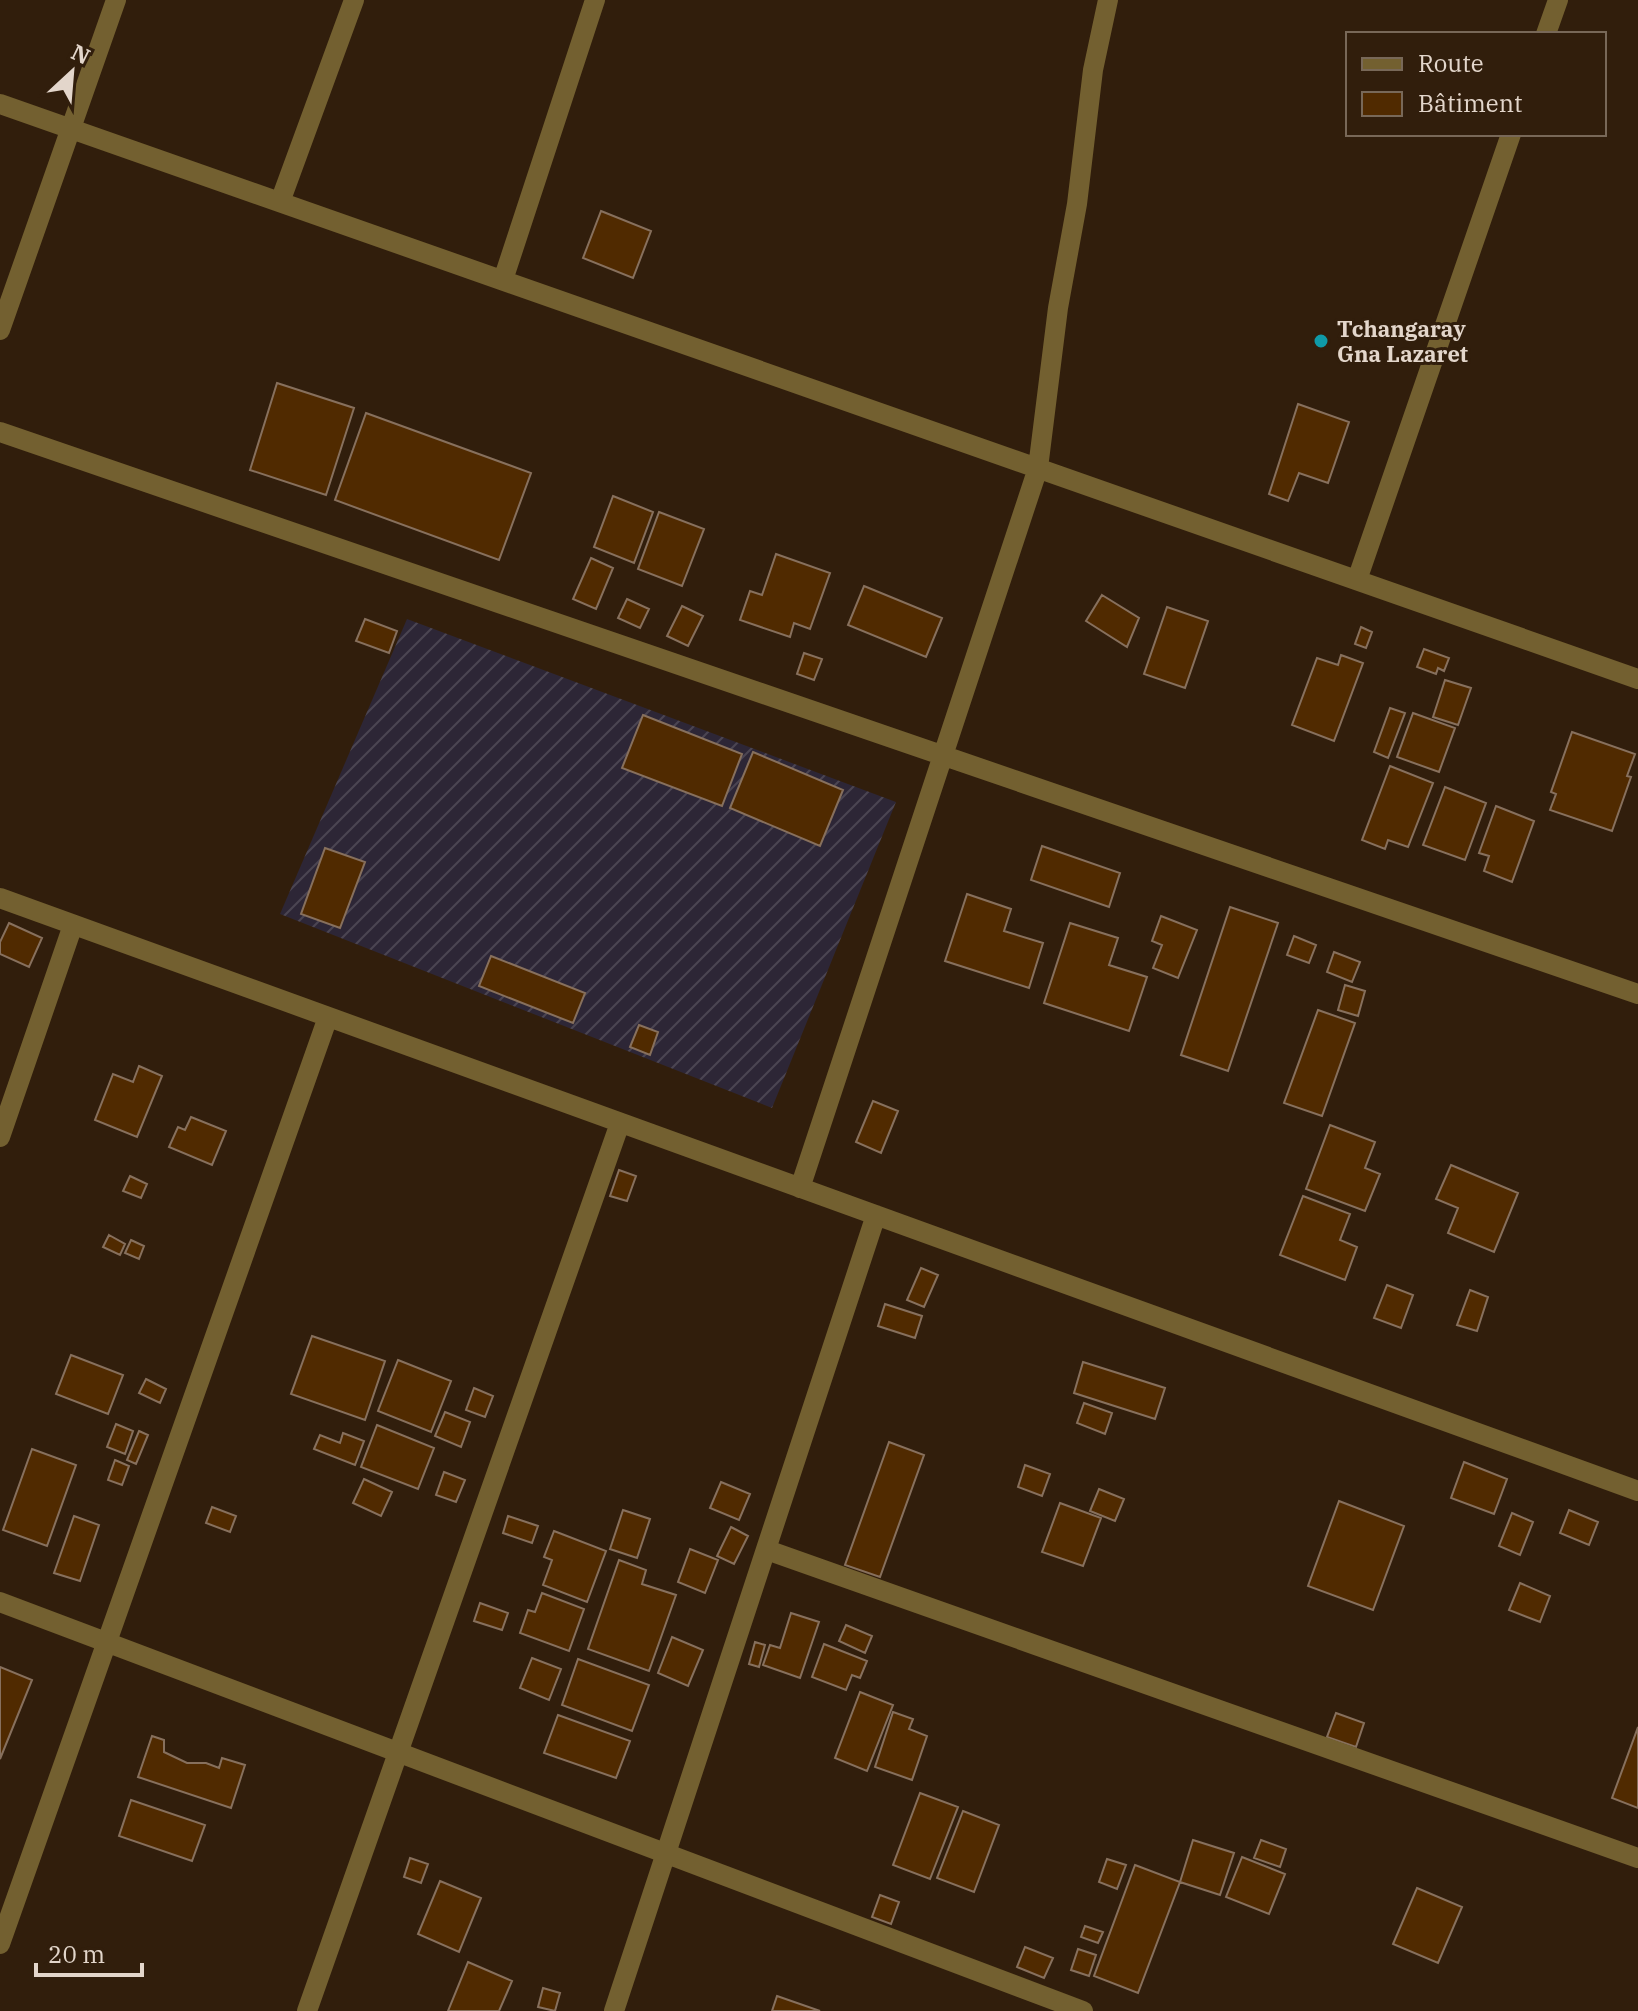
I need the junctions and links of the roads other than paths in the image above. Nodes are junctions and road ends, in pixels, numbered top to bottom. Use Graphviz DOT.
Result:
graph roads {
  1 [pos="116,0"];
  2 [pos="354,0"];
  3 [pos="595,0"];
  4 [pos="1108,0"];
  5 [pos="1558,0"];
  6 [pos="1547,32"];
  7 [pos="0,104"];
  8 [pos="70,128"];
  9 [pos="1510,136"];
  10 [pos="280,202"];
  11 [pos="503,280"];
  12 [pos="0,330"];
  13 [pos="0,432"];
  14 [pos="1038,468"];
  15 [pos="1357,580"];
  16 [pos="1638,679"];
  17 [pos="943,756"];
  18 [pos="0,898"];
  19 [pos="73,925"];
  20 [pos="1638,994"];
  21 [pos="328,1017"];
  22 [pos="620,1123"];
  23 [pos="0,1137"];
  24 [pos="800,1188"];
  25 [pos="876,1215"];
  26 [pos="1638,1491"];
  27 [pos="767,1550"];
  28 [pos="0,1602"];
  29 [pos="106,1643"];
  30 [pos="398,1752"];
  31 [pos="667,1854"];
  32 [pos="1638,1858"];
  33 [pos="0,1942"];
  34 [pos="307,2011"];
  35 [pos="614,2011"];
  36 [pos="1083,2011"];
  1 -- 8 [label="street"];
  2 -- 10 [label="street"];
  3 -- 11 [label="street"];
  4 -- 14 [label="street"];
  5 -- 6 [label="street"];
  7 -- 8 [label="street"];
  8 -- 10 [label="street"];
  8 -- 12 [label="street"];
  9 -- 15 [label="street"];
  10 -- 11 [label="street"];
  11 -- 14 [label="street"];
  13 -- 17 [label="street"];
  14 -- 15 [label="street"];
  14 -- 17 [label="street"];
  15 -- 16 [label="street"];
  17 -- 20 [label="street"];
  17 -- 24 [label="street"];
  18 -- 19 [label="street"];
  19 -- 21 [label="street"];
  19 -- 23 [label="street"];
  21 -- 22 [label="street"];
  21 -- 29 [label="street"];
  22 -- 24 [label="street"];
  22 -- 30 [label="street"];
  24 -- 25 [label="street"];
  25 -- 26 [label="street"];
  25 -- 27 [label="street"];
  27 -- 31 [label="street"];
  27 -- 32 [label="street"];
  28 -- 29 [label="street"];
  29 -- 30 [label="street"];
  29 -- 33 [label="street"];
  30 -- 31 [label="street"];
  30 -- 34 [label="street"];
  31 -- 35 [label="street"];
  31 -- 36 [label="street"];
}
